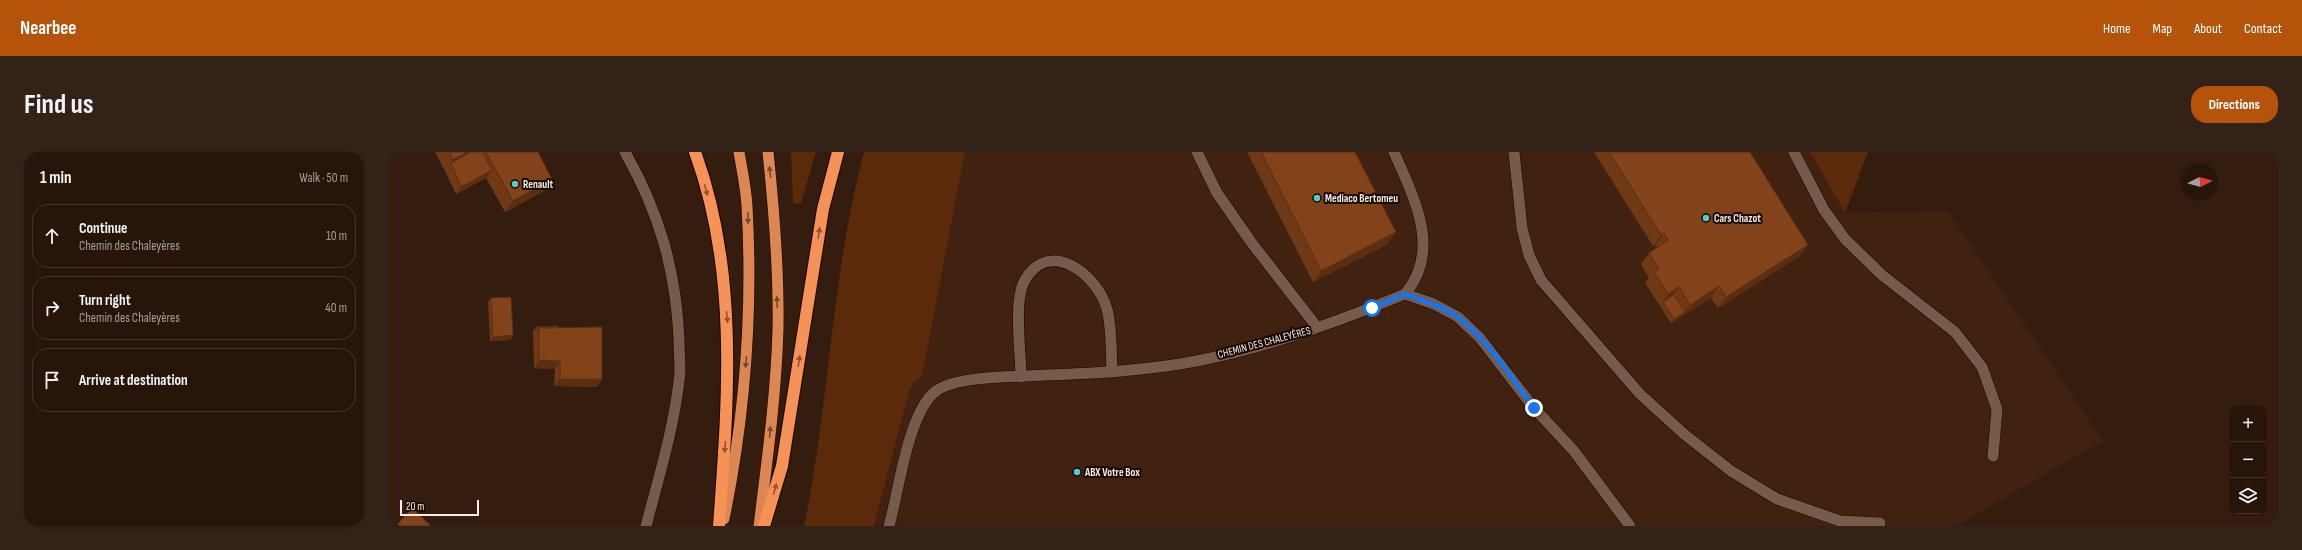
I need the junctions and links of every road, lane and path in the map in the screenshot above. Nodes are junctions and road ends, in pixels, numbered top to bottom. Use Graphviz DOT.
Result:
graph roads {
  1 [pos="625,152"];
  2 [pos="695,152"];
  3 [pos="739,152"];
  4 [pos="768,152"];
  5 [pos="838,152"];
  6 [pos="1197,152"];
  7 [pos="1394,152"];
  8 [pos="1514,152"];
  9 [pos="1794,152"];
  10 [pos="1405,294"];
  11 [pos="1318,328"];
  12 [pos="1112,372"];
  13 [pos="1021,377"];
  14 [pos="1993,456"];
  15 [pos="1880,523"];
  16 [pos="646,526"];
  17 [pos="721,526"];
  18 [pos="759,526"];
  19 [pos="764,526"];
  20 [pos="889,526"];
  21 [pos="1630,526"];
  1 -- 16 [label="street"];
  2 -- 17 [label="highway, one-way"];
  3 -- 17 [label="highway, one-way"];
  18 -- 4 [label="highway, one-way"];
  19 -- 5 [label="highway, one-way"];
  6 -- 11 [label="street"];
  7 -- 10 [label="street"];
  8 -- 15 [label="street"];
  9 -- 14 [label="street"];
  10 -- 11 [label="street, CHEMIN DES CHALEYÈRES"];
  10 -- 21 [label="street"];
  11 -- 12 [label="street, CHEMIN DES CHALEYÈRES"];
  12 -- 13 [label="street, CHEMIN DES CHALEYÈRES"];
  12 -- 13 [label="street"];
  13 -- 20 [label="street, CHEMIN DES CHALEYÈRES"];
}
